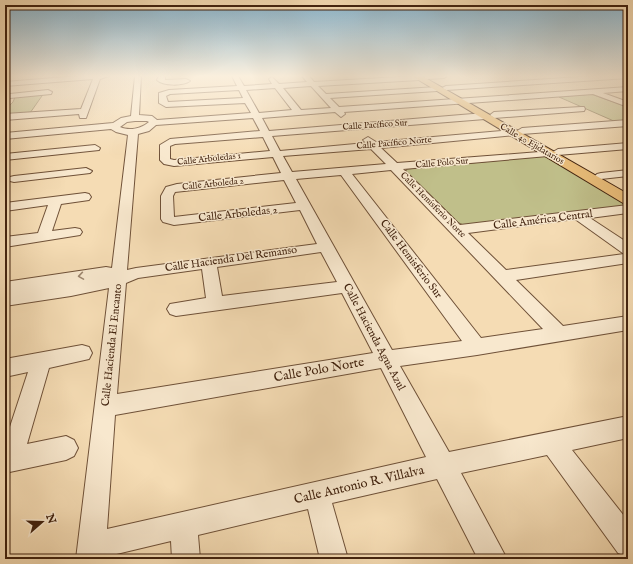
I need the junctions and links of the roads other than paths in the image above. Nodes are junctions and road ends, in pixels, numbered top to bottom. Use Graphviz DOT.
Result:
graph roads {
  1 [pos="42,102"];
  2 [pos="88,102"];
  3 [pos="136,102"];
  4 [pos="162,102"];
  5 [pos="249,102"];
  6 [pos="290,102"];
  7 [pos="330,102"];
  8 [pos="445,102"];
  9 [pos="466,102"];
  10 [pos="566,102"];
  11 [pos="619,102"];
  12 [pos="628,106"];
  13 [pos="252,108"];
  14 [pos="337,110"];
  15 [pos="298,112"];
  16 [pos="588,112"];
  17 [pos="35,115"];
  18 [pos="489,116"];
  19 [pos="5,117"];
  20 [pos="153,123"];
  21 [pos="628,123"];
  22 [pos="617,124"];
  23 [pos="134,125"];
  24 [pos="115,126"];
  25 [pos="354,127"];
  26 [pos="518,132"];
  27 [pos="265,133"];
  28 [pos="5,136"];
  29 [pos="373,145"];
  30 [pos="628,146"];
  31 [pos="95,148"];
  32 [pos="75,150"];
  33 [pos="553,152"];
  34 [pos="276,153"];
  35 [pos="30,154"];
  36 [pos="5,157"];
  37 [pos="395,167"];
  38 [pos="86,172"];
  39 [pos="345,172"];
  40 [pos="628,173"];
  41 [pos="65,174"];
  42 [pos="288,176"];
  43 [pos="601,176"];
  44 [pos="14,179"];
  45 [pos="6,191"];
  46 [pos="628,191"];
  47 [pos="85,197"];
  48 [pos="628,200"];
  49 [pos="56,201"];
  50 [pos="304,206"];
  51 [pos="5,208"];
  52 [pos="628,210"];
  53 [pos="579,216"];
  54 [pos="171,220"];
  55 [pos="457,230"];
  56 [pos="75,232"];
  57 [pos="43,237"];
  58 [pos="5,242"];
  59 [pos="326,247"];
  60 [pos="628,250"];
  61 [pos="628,258"];
  62 [pos="208,262"];
  63 [pos="124,274"];
  64 [pos="503,276"];
  65 [pos="347,287"];
  66 [pos="5,288"];
  67 [pos="5,300"];
  68 [pos="215,303"];
  69 [pos="176,310"];
  70 [pos="628,323"];
  71 [pos="560,334"];
  72 [pos="477,347"];
  73 [pos="82,353"];
  74 [pos="386,359"];
  75 [pos="41,361"];
  76 [pos="5,368"];
  77 [pos="106,406"];
  78 [pos="628,427"];
  79 [pos="552,443"];
  80 [pos="66,448"];
  81 [pos="8,461"];
  82 [pos="443,465"];
  83 [pos="316,495"];
  84 [pos="184,525"];
  85 [pos="628,543"];
  86 [pos="91,552"];
  87 [pos="186,559"];
  88 [pos="334,559"];
  89 [pos="493,559"];
  1 -- 17 [label="street"];
  2 -- 17 [label="street"];
  3 -- 23 [label="street, Calle Hacienda El Encanto"];
  4 -- 13 [label="street"];
  5 -- 13 [label="street, Calle Hacienda Agua Azul"];
  6 -- 15 [label="street"];
  7 -- 14 [label="street, Calle Hemisferio Norte"];
  8 -- 14 [label="street"];
  9 -- 18 [label="main road, Calle 40 Ejidatarios"];
  10 -- 16 [label="street"];
  11 -- 12 [label="street"];
  13 -- 15 [label="street"];
  13 -- 20 [label="street"];
  13 -- 27 [label="street, Calle Hacienda Agua Azul"];
  14 -- 15 [label="street"];
  14 -- 25 [label="street, Calle Hemisferio Norte"];
  16 -- 18 [label="street, Calle Pacífico Sur"];
  16 -- 22 [label="street"];
  17 -- 19 [label="street"];
  18 -- 25 [label="street, Calle Pacífico Sur"];
  18 -- 26 [label="main road, Calle 40 Ejidatarios"];
  20 -- 23 [label="street"];
  20 -- 23 [label="street"];
  21 -- 22 [label="street, Calle Pacífico Norte"];
  22 -- 26 [label="street, Calle Pacífico Norte"];
  23 -- 24 [label="street"];
  23 -- 24 [label="street"];
  23 -- 63 [label="street, Calle Hacienda El Encanto"];
  24 -- 28 [label="street"];
  25 -- 27 [label="street, Calle Pacífico Sur"];
  25 -- 29 [label="street, Calle Hemisferio Norte"];
  26 -- 29 [label="street, Calle Pacífico Norte"];
  26 -- 33 [label="main road, Calle 40 Ejidatarios"];
  27 -- 34 [label="street, Calle Hacienda Agua Azul"];
  27 -- 34 [label="street, Calle Arboledas 1"];
  29 -- 34 [label="street, Calle Pacífico Norte"];
  29 -- 37 [label="street, Calle Hemisferio Norte"];
  30 -- 33 [label="street, Calle Polo Sur"];
  31 -- 32 [label="street"];
  32 -- 35 [label="street"];
  32 -- 41 [label="street"];
  33 -- 37 [label="street, Calle Polo Sur"];
  33 -- 43 [label="main road, Calle 40 Ejidatarios"];
  33 -- 48 [label="main road, Calle 40 Ejidatarios"];
  34 -- 42 [label="street, Calle Hacienda Agua Azul"];
  35 -- 36 [label="street"];
  35 -- 44 [label="street"];
  37 -- 39 [label="street, Calle Polo Sur"];
  37 -- 55 [label="street, Calle Hemisferio Norte"];
  38 -- 41 [label="street"];
  39 -- 42 [label="street, Calle Polo Sur"];
  39 -- 72 [label="street, Calle Hemisferio Sur"];
  40 -- 43 [label="street"];
  41 -- 44 [label="street"];
  42 -- 50 [label="street, Calle Hacienda Agua Azul"];
  42 -- 54 [label="street, Calle Arboleda 2"];
  43 -- 46 [label="main road, Calle 40 Ejidatarios"];
  44 -- 45 [label="street"];
  47 -- 49 [label="street"];
  49 -- 51 [label="street"];
  49 -- 57 [label="street"];
  50 -- 54 [label="street, Calle Arboledas 2"];
  50 -- 59 [label="street, Calle Hacienda Agua Azul"];
  52 -- 53 [label="street, Calle América Central"];
  53 -- 55 [label="street, Calle América Central"];
  53 -- 60 [label="street"];
  55 -- 64 [label="street, Calle Hemisferio Norte"];
  56 -- 57 [label="street"];
  57 -- 58 [label="street"];
  59 -- 62 [label="street, Calle Hacienda Del Remanso"];
  59 -- 65 [label="street, Calle Hacienda Agua Azul"];
  61 -- 64 [label="street"];
  62 -- 63 [label="street, Calle Hacienda Del Remanso"];
  62 -- 68 [label="street"];
  63 -- 66 [label="street, Calle Hacienda Del Remanso, one-way"];
  63 -- 67 [label="street, Calle Hacienda Del Remanso"];
  63 -- 77 [label="street, Calle Hacienda El Encanto"];
  64 -- 71 [label="street, Calle Hemisferio Norte"];
  65 -- 68 [label="street"];
  65 -- 74 [label="street, Calle Hacienda Agua Azul"];
  68 -- 69 [label="street"];
  70 -- 71 [label="street, Calle Polo Norte"];
  71 -- 72 [label="street, Calle Polo Norte"];
  72 -- 74 [label="street, Calle Polo Norte"];
  73 -- 75 [label="street"];
  74 -- 77 [label="street, Calle Polo Norte"];
  74 -- 82 [label="street, Calle Hacienda Agua Azul"];
  75 -- 76 [label="street"];
  75 -- 81 [label="street"];
  77 -- 86 [label="street, Calle Hacienda El Encanto"];
  78 -- 79 [label="street, Calle Antonio R. Villalva"];
  79 -- 82 [label="street, Calle Antonio R. Villalva"];
  79 -- 85 [label="street"];
  80 -- 81 [label="street"];
  82 -- 83 [label="street, Calle Antonio R. Villalva"];
  82 -- 89 [label="street, Calle Hacienda Agua Azul"];
  83 -- 84 [label="street, Calle Antonio R. Villalva"];
  83 -- 88 [label="street"];
  84 -- 86 [label="street, Calle Antonio R. Villalva"];
  84 -- 87 [label="street"];
}
